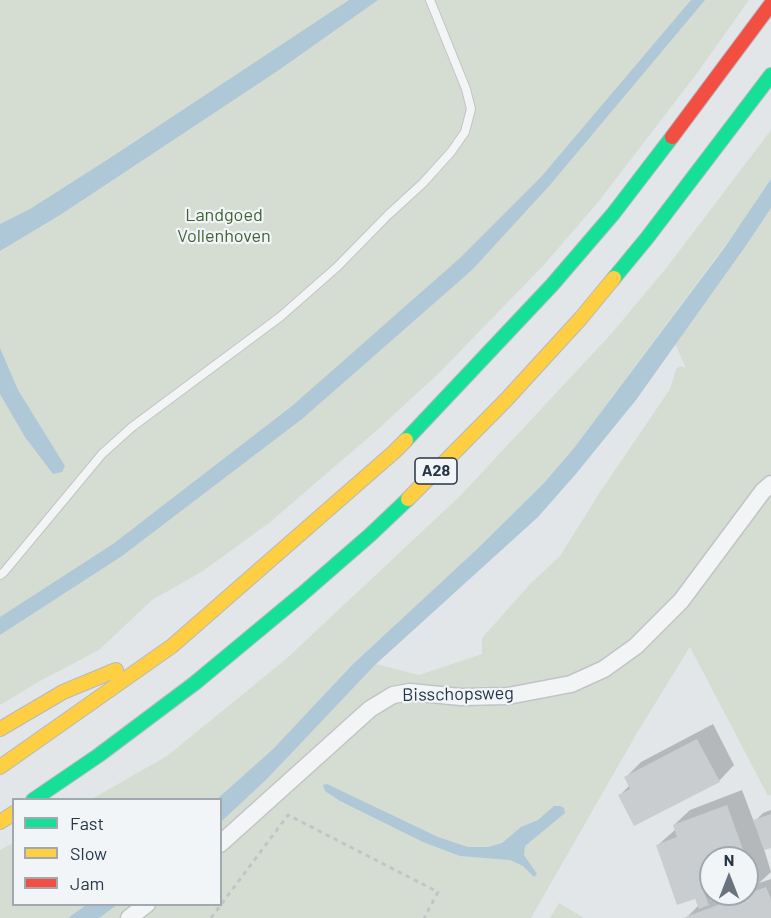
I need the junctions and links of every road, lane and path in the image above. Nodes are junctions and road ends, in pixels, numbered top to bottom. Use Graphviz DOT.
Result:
graph roads {
  1 [pos="430,0"];
  2 [pos="771,4"];
  3 [pos="771,75"];
  4 [pos="771,484"];
  5 [pos="0,575"];
  6 [pos="172,646"];
  7 [pos="0,729"];
  8 [pos="0,767"];
  9 [pos="36,798"];
  10 [pos="222,842"];
  11 [pos="222,903"];
  12 [pos="144,906"];
  13 [pos="129,918"];
  14 [pos="424,918"];
  1 -- 5 [label="lane"];
  2 -- 6 [label="highway, A28"];
  3 -- 9 [label="highway, A28"];
  4 -- 10 [label="street, Bisschopsweg"];
  6 -- 7 [label="highway, A28"];
  6 -- 8 [label="highway, A28"];
  11 -- 14 [label="path"];
  12 -- 13 [label="street"];
}
